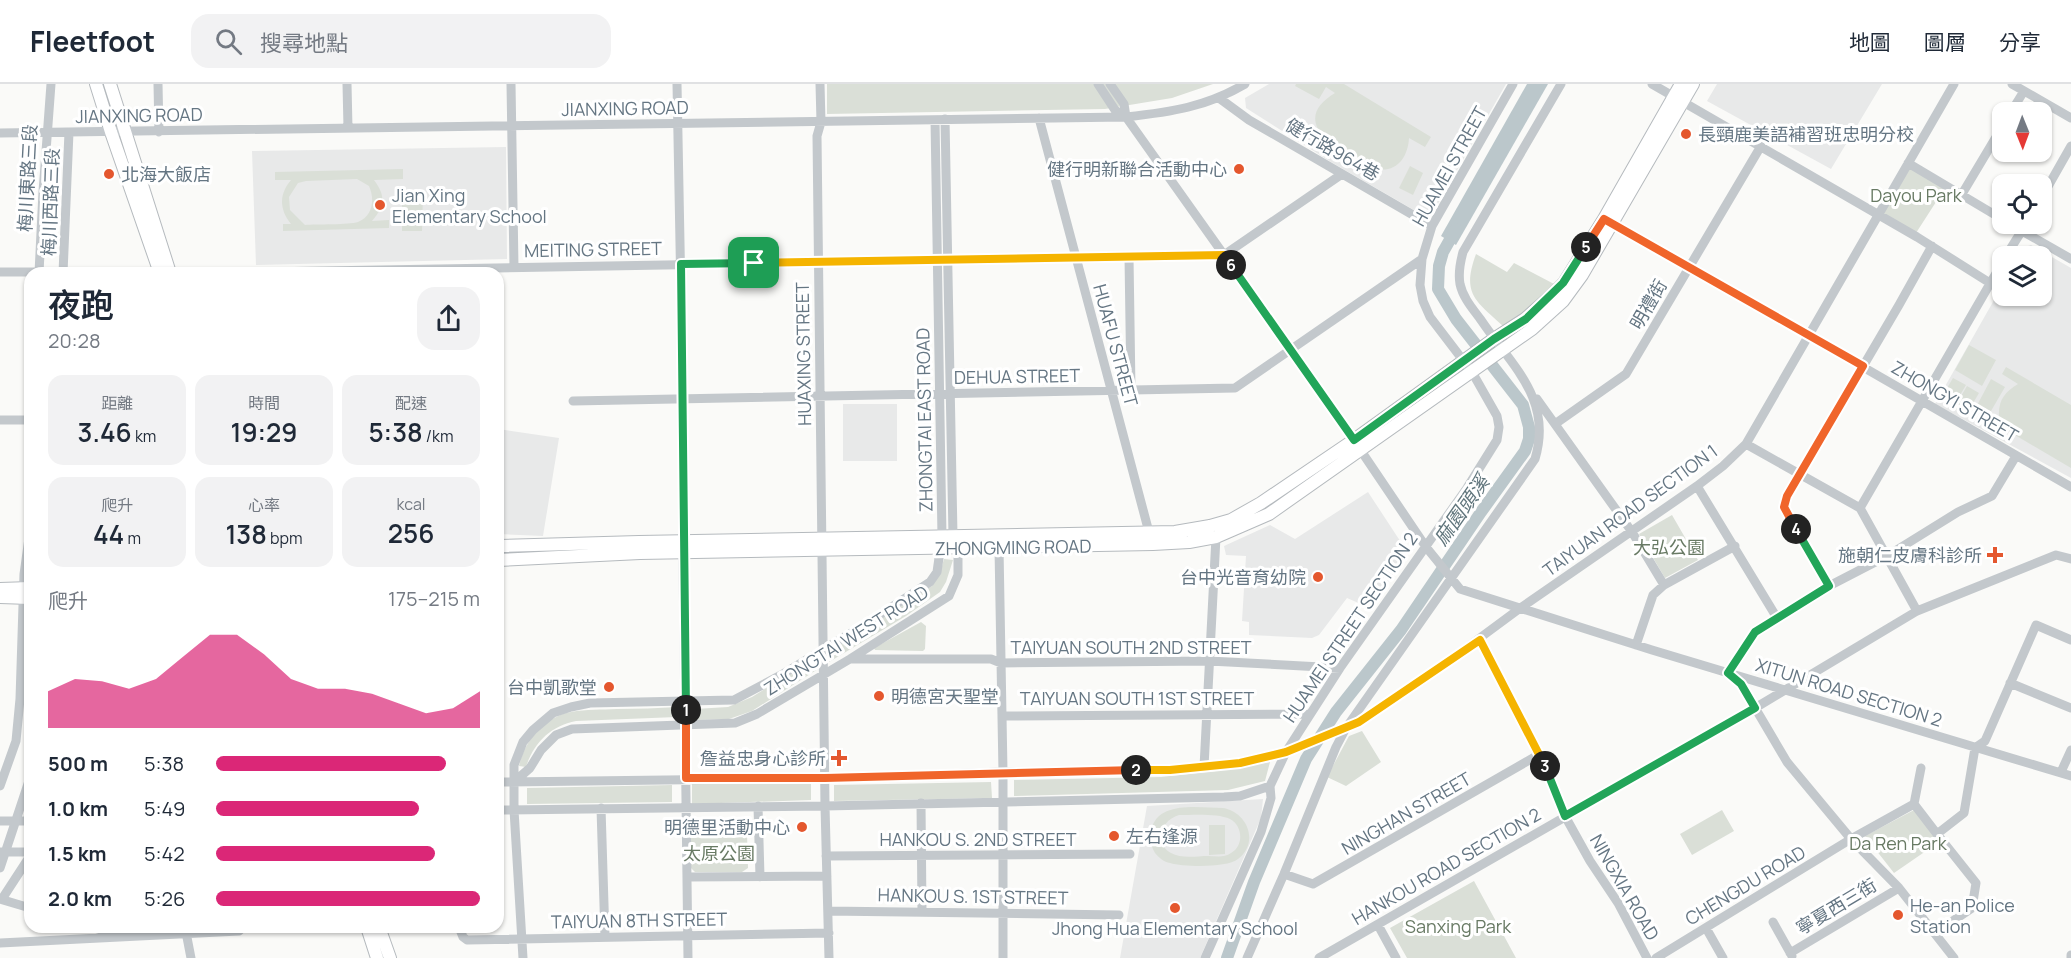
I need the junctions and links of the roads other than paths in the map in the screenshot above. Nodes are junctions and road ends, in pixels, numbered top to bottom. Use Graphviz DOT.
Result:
graph roads {
  1 [pos="51,84"];
  2 [pos="96,84"];
  3 [pos="110,84"];
  4 [pos="158,84"];
  5 [pos="347,84"];
  6 [pos="511,84"];
  7 [pos="677,84"];
  8 [pos="820,84"];
  9 [pos="1098,84"];
  10 [pos="1110,84"];
  11 [pos="1245,84"];
  12 [pos="1513,84"];
  13 [pos="1561,84"];
  14 [pos="1652,84"];
  15 [pos="1681,84"];
  16 [pos="1693,84"];
  17 [pos="1953,84"];
  18 [pos="2012,84"];
  19 [pos="2024,91"];
  20 [pos="1219,98"];
  21 [pos="1678,99"];
  22 [pos="2017,102"];
  23 [pos="1126,117"];
  24 [pos="1039,118"];
  25 [pos="2071,118"];
  26 [pos="940,120"];
  27 [pos="821,122"];
  28 [pos="678,123"];
  29 [pos="512,126"];
  30 [pos="348,128"];
  31 [pos="46,132"];
  32 [pos="69,132"];
  33 [pos="111,132"];
  34 [pos="126,132"];
  35 [pos="159,132"];
  36 [pos="0,133"];
  37 [pos="1992,144"];
  38 [pos="1761,146"];
  39 [pos="2071,146"];
  40 [pos="1908,163"];
  41 [pos="1342,174"];
  42 [pos="2052,179"];
  43 [pos="1962,194"];
  44 [pos="1992,213"];
  45 [pos="1878,214"];
  46 [pos="1608,221"];
  47 [pos="1432,226"];
  48 [pos="2034,234"];
  49 [pos="1932,246"];
  50 [pos="1224,255"];
  51 [pos="1076,257"];
  52 [pos="1129,257"];
  53 [pos="943,259"];
  54 [pos="2071,259"];
  55 [pos="1422,260"];
  56 [pos="818,262"];
  57 [pos="681,264"];
  58 [pos="39,267"];
  59 [pos="63,267"];
  60 [pos="158,267"];
  61 [pos="168,267"];
  62 [pos="504,267"];
  63 [pos="514,267"];
  64 [pos="1689,267"];
  65 [pos="0,272"];
  66 [pos="24,273"];
  67 [pos="1992,280"];
  68 [pos="1990,283"];
  69 [pos="1809,335"];
  70 [pos="1493,340"];
  71 [pos="1291,350"];
  72 [pos="1501,351"];
  73 [pos="1466,360"];
  74 [pos="1863,366"];
  75 [pos="1475,370"];
  76 [pos="1112,390"];
  77 [pos="1131,390"];
  78 [pos="945,394"];
  79 [pos="1533,394"];
  80 [pos="820,396"];
  81 [pos="683,399"];
  82 [pos="573,401"];
  83 [pos="1922,402"];
  84 [pos="0,420"];
  85 [pos="24,420"];
  86 [pos="1555,424"];
  87 [pos="1746,444"];
  88 [pos="1357,445"];
  89 [pos="2016,456"];
  90 [pos="1801,474"];
  91 [pos="1697,486"];
  92 [pos="2071,487"];
  93 [pos="1860,508"];
  94 [pos="1632,532"];
  95 [pos="1216,537"];
  96 [pos="1151,538"];
  97 [pos="948,542"];
  98 [pos="822,544"];
  99 [pos="504,546"];
  100 [pos="1734,546"];
  101 [pos="684,547"];
  102 [pos="999,548"];
  103 [pos="2071,548"];
  104 [pos="1428,550"];
  105 [pos="1887,556"];
  106 [pos="2069,558"];
  107 [pos="504,560"];
  108 [pos="1451,580"];
  109 [pos="1664,585"];
  110 [pos="1829,586"];
  111 [pos="0,589"];
  112 [pos="24,593"];
  113 [pos="24,593"];
  114 [pos="0,597"];
  115 [pos="1519,609"];
  116 [pos="1917,611"];
  117 [pos="1777,618"];
  118 [pos="24,638"];
  119 [pos="1480,640"];
  120 [pos="2071,640"];
  121 [pos="1636,645"];
  122 [pos="824,649"];
  123 [pos="850,659"];
  124 [pos="1209,661"];
  125 [pos="1001,663"];
  126 [pos="1340,668"];
  127 [pos="824,673"];
  128 [pos="1728,673"];
  129 [pos="2010,683"];
  130 [pos="1784,689"];
  131 [pos="686,702"];
  132 [pos="1755,708"];
  133 [pos="2071,708"];
  134 [pos="1205,714"];
  135 [pos="1309,714"];
  136 [pos="1002,716"];
  137 [pos="686,725"];
  138 [pos="1342,730"];
  139 [pos="1975,748"];
  140 [pos="2071,750"];
  141 [pos="1286,752"];
  142 [pos="1540,754"];
  143 [pos="1204,767"];
  144 [pos="1921,768"];
  145 [pos="1003,772"];
  146 [pos="2061,772"];
  147 [pos="2071,776"];
  148 [pos="686,778"];
  149 [pos="825,778"];
  150 [pos="504,782"];
  151 [pos="514,782"];
  152 [pos="0,786"];
  153 [pos="1270,786"];
  154 [pos="24,795"];
  155 [pos="1003,801"];
  156 [pos="921,803"];
  157 [pos="1914,804"];
  158 [pos="758,806"];
  159 [pos="825,806"];
  160 [pos="601,808"];
  161 [pos="686,808"];
  162 [pos="504,810"];
  163 [pos="514,810"];
  164 [pos="1565,816"];
  165 [pos="0,821"];
  166 [pos="15,821"];
  167 [pos="24,821"];
  168 [pos="1937,834"];
  169 [pos="1851,839"];
  170 [pos="3,852"];
  171 [pos="24,852"];
  172 [pos="1130,854"];
  173 [pos="1003,855"];
  174 [pos="826,856"];
  175 [pos="922,856"];
  176 [pos="24,865"];
  177 [pos="0,868"];
  178 [pos="1284,874"];
  179 [pos="826,876"];
  180 [pos="760,877"];
  181 [pos="687,878"];
  182 [pos="1899,888"];
  183 [pos="1,899"];
  184 [pos="24,906"];
  185 [pos="828,911"];
  186 [pos="922,912"];
  187 [pos="1003,913"];
  188 [pos="1119,915"];
  189 [pos="1773,922"];
  190 [pos="1378,925"];
  191 [pos="1706,928"];
  192 [pos="112,933"];
  193 [pos="154,933"];
  194 [pos="186,933"];
  195 [pos="369,933"];
  196 [pos="381,933"];
  197 [pos="461,933"];
  198 [pos="828,933"];
  199 [pos="1935,933"];
  200 [pos="122,936"];
  201 [pos="688,936"];
  202 [pos="605,938"];
  203 [pos="522,939"];
  204 [pos="0,943"];
  205 [pos="1792,955"];
  206 [pos="190,958"];
  207 [pos="376,958"];
  208 [pos="390,958"];
  209 [pos="523,958"];
  210 [pos="688,958"];
  211 [pos="829,958"];
  212 [pos="1003,958"];
  213 [pos="1205,958"];
  214 [pos="1247,958"];
  215 [pos="1319,958"];
  216 [pos="1396,958"];
  217 [pos="1647,958"];
  218 [pos="1656,958"];
  219 [pos="1723,958"];
  220 [pos="1954,958"];
  1 -- 31 [label="street, 梅川東路三段"];
  2 -- 33 [label="main road"];
  3 -- 34 [label="main road"];
  4 -- 35 [label="street"];
  5 -- 30 [label="street"];
  6 -- 29 [label="street"];
  7 -- 28 [label="street"];
  8 -- 27 [label="street, HUAXING STREET"];
  9 -- 23 [label="street"];
  10 -- 23 [label="street"];
  11 -- 20 [label="street, JIANXING ROAD"];
  12 -- 47 [label="street, HUAMEI STREET"];
  13 -- 70 [label="street"];
  14 -- 21 [label="street"];
  15 -- 21 [label="main road"];
  16 -- 21 [label="main road"];
  17 -- 40 [label="street, TAIYUAN ROAD SECTION 1"];
  18 -- 19 [label="street"];
  19 -- 22 [label="street"];
  19 -- 25 [label="street"];
  20 -- 23 [label="street, JIANXING ROAD"];
  20 -- 41 [label="street, 健行路964巷"];
  21 -- 38 [label="street"];
  21 -- 46 [label="main road"];
  23 -- 24 [label="street, JIANXING ROAD"];
  23 -- 50 [label="street"];
  24 -- 26 [label="street, JIANXING ROAD"];
  24 -- 51 [label="street, HUAFU STREET"];
  26 -- 27 [label="street, JIANXING ROAD"];
  26 -- 53 [label="street, ZHONGTAI EAST ROAD"];
  27 -- 28 [label="street, JIANXING ROAD"];
  27 -- 56 [label="street, HUAXING STREET"];
  28 -- 29 [label="street, JIANXING ROAD"];
  28 -- 57 [label="street"];
  29 -- 30 [label="street, JIANXING ROAD"];
  29 -- 63 [label="street"];
  30 -- 35 [label="street, JIANXING ROAD"];
  31 -- 32 [label="street, JIANXING ROAD"];
  31 -- 36 [label="street, JIANXING ROAD"];
  31 -- 58 [label="street, 梅川東路三段"];
  32 -- 33 [label="street, JIANXING ROAD"];
  32 -- 59 [label="street, 梅川西路三段"];
  33 -- 34 [label="street, JIANXING ROAD"];
  33 -- 60 [label="main road"];
  34 -- 35 [label="street, JIANXING ROAD"];
  34 -- 61 [label="main road"];
  37 -- 43 [label="street"];
  38 -- 45 [label="street"];
  38 -- 64 [label="street, 明禮街"];
  39 -- 42 [label="street"];
  40 -- 43 [label="street"];
  40 -- 45 [label="street, TAIYUAN ROAD SECTION 1"];
  41 -- 47 [label="street, 健行路964巷"];
  41 -- 50 [label="street"];
  43 -- 44 [label="street"];
  45 -- 49 [label="street"];
  45 -- 69 [label="street, TAIYUAN ROAD SECTION 1"];
  46 -- 64 [label="street, ZHONGYI STREET"];
  46 -- 70 [label="main road"];
  46 -- 72 [label="main road"];
  47 -- 55 [label="street, HUAMEI STREET"];
  48 -- 54 [label="street"];
  49 -- 68 [label="street"];
  49 -- 74 [label="street"];
  50 -- 52 [label="street, MEITING STREET"];
  50 -- 71 [label="street"];
  51 -- 52 [label="street, MEITING STREET"];
  51 -- 53 [label="street, MEITING STREET"];
  51 -- 76 [label="street, HUAFU STREET"];
  52 -- 77 [label="street"];
  53 -- 56 [label="street, MEITING STREET"];
  53 -- 78 [label="street, ZHONGTAI EAST ROAD"];
  55 -- 71 [label="street, DEHUA STREET"];
  55 -- 73 [label="street, HUAMEI STREET"];
  56 -- 57 [label="street, MEITING STREET"];
  56 -- 80 [label="street, HUAXING STREET"];
  57 -- 63 [label="street, MEITING STREET"];
  57 -- 81 [label="street"];
  62 -- 63 [label="street, MEITING STREET"];
  64 -- 69 [label="street, ZHONGYI STREET"];
  64 -- 86 [label="street, 明禮街"];
  65 -- 66 [label="street, MEITING STREET"];
  67 -- 68 [label="street"];
  68 -- 83 [label="street"];
  69 -- 74 [label="street, ZHONGYI STREET"];
  69 -- 87 [label="street, TAIYUAN ROAD SECTION 1"];
  70 -- 72 [label="street"];
  70 -- 73 [label="main road, ZHONGMING ROAD"];
  71 -- 77 [label="street, DEHUA STREET"];
  71 -- 88 [label="street"];
  72 -- 75 [label="main road, ZHONGMING ROAD"];
  72 -- 79 [label="street"];
  73 -- 75 [label="street, HUAMEI STREET SECTION 2"];
  73 -- 88 [label="main road, ZHONGMING ROAD"];
  74 -- 83 [label="street, ZHONGYI STREET"];
  74 -- 90 [label="street"];
  75 -- 88 [label="main road, ZHONGMING ROAD"];
  75 -- 104 [label="street, HUAMEI STREET SECTION 2"];
  76 -- 77 [label="street, DEHUA STREET"];
  76 -- 78 [label="street, DEHUA STREET"];
  76 -- 96 [label="street, HUAFU STREET"];
  78 -- 80 [label="street, DEHUA STREET"];
  78 -- 97 [label="street, ZHONGTAI WEST ROAD"];
  79 -- 86 [label="street"];
  79 -- 108 [label="street"];
  80 -- 81 [label="street, DEHUA STREET"];
  80 -- 98 [label="street, HUAXING STREET"];
  81 -- 82 [label="street, DEHUA STREET"];
  81 -- 101 [label="street"];
  83 -- 89 [label="street, ZHONGYI STREET"];
  83 -- 93 [label="street"];
  84 -- 85 [label="street"];
  86 -- 94 [label="street"];
  87 -- 90 [label="street"];
  87 -- 91 [label="street, TAIYUAN ROAD SECTION 1"];
  88 -- 95 [label="main road, ZHONGMING ROAD"];
  88 -- 96 [label="main road, ZHONGMING ROAD"];
  88 -- 104 [label="street"];
  89 -- 92 [label="street, ZHONGYI STREET"];
  89 -- 105 [label="street"];
  90 -- 93 [label="street"];
  90 -- 110 [label="street"];
  91 -- 94 [label="street, TAIYUAN ROAD SECTION 1"];
  91 -- 100 [label="street"];
  93 -- 105 [label="street"];
  94 -- 109 [label="street"];
  94 -- 115 [label="street, TAIYUAN ROAD SECTION 1"];
  95 -- 96 [label="main road, ZHONGMING ROAD"];
  95 -- 124 [label="street"];
  96 -- 97 [label="main road, ZHONGMING ROAD"];
  96 -- 102 [label="main road, ZHONGMING ROAD"];
  97 -- 98 [label="main road, ZHONGMING ROAD"];
  97 -- 102 [label="main road, ZHONGMING ROAD"];
  97 -- 122 [label="street"];
  97 -- 123 [label="street, ZHONGTAI WEST ROAD"];
  98 -- 101 [label="main road, ZHONGMING ROAD"];
  98 -- 122 [label="street, HUAXING STREET"];
  99 -- 101 [label="main road, ZHONGMING ROAD"];
  100 -- 109 [label="street"];
  100 -- 117 [label="street"];
  101 -- 107 [label="main road, ZHONGMING ROAD"];
  101 -- 131 [label="street"];
  102 -- 125 [label="street"];
  103 -- 106 [label="street"];
  104 -- 108 [label="street"];
  104 -- 126 [label="street, HUAMEI STREET SECTION 2"];
  105 -- 110 [label="street"];
  105 -- 116 [label="street"];
  106 -- 116 [label="street, HANKOU ROAD SECTION 2"];
  108 -- 115 [label="street, XITUN ROAD SECTION 2"];
  108 -- 138 [label="street"];
  109 -- 121 [label="street"];
  110 -- 117 [label="street"];
  111 -- 112 [label="main road"];
  113 -- 114 [label="main road"];
  115 -- 119 [label="street, TAIYUAN ROAD SECTION 1"];
  115 -- 121 [label="street, XITUN ROAD SECTION 2"];
  116 -- 130 [label="street, HANKOU ROAD SECTION 2"];
  117 -- 128 [label="street"];
  118 -- 152 [label="street"];
  119 -- 138 [label="street, TAIYUAN ROAD SECTION 1"];
  119 -- 142 [label="street, NINGXIA ROAD"];
  120 -- 129 [label="street"];
  121 -- 128 [label="street, XITUN ROAD SECTION 2"];
  122 -- 127 [label="street, HUAXING STREET"];
  122 -- 131 [label="street"];
  123 -- 125 [label="street, TAIYUAN SOUTH 2ND STREET"];
  123 -- 127 [label="street, ZHONGTAI WEST ROAD"];
  124 -- 125 [label="street, TAIYUAN SOUTH 2ND STREET"];
  124 -- 126 [label="street, TAIYUAN SOUTH 2ND STREET"];
  124 -- 134 [label="street"];
  125 -- 136 [label="street"];
  126 -- 135 [label="street, HUAMEI STREET SECTION 2"];
  127 -- 137 [label="street, ZHONGTAI WEST ROAD"];
  127 -- 149 [label="street, HUAXING STREET"];
  128 -- 130 [label="street, XITUN ROAD SECTION 2"];
  128 -- 132 [label="street"];
  129 -- 133 [label="street"];
  129 -- 139 [label="street"];
  130 -- 132 [label="street, HANKOU ROAD SECTION 2"];
  130 -- 139 [label="street, XITUN ROAD SECTION 2"];
  131 -- 137 [label="street"];
  131 -- 151 [label="street"];
  132 -- 164 [label="street, HANKOU ROAD SECTION 2"];
  132 -- 169 [label="street"];
  134 -- 135 [label="street, TAIYUAN SOUTH 1ST STREET"];
  134 -- 136 [label="street, TAIYUAN SOUTH 1ST STREET"];
  134 -- 143 [label="street"];
  135 -- 141 [label="street, HUAMEI STREET SECTION 2"];
  136 -- 145 [label="street"];
  137 -- 148 [label="street"];
  137 -- 151 [label="street, ZHONGTAI WEST ROAD"];
  138 -- 141 [label="street, TAIYUAN ROAD SECTION 1"];
  138 -- 178 [label="street"];
  139 -- 146 [label="street, XITUN ROAD SECTION 2"];
  139 -- 168 [label="street"];
  140 -- 146 [label="street"];
  141 -- 143 [label="street"];
  141 -- 153 [label="street, HUAMEI STREET SECTION 2"];
  142 -- 164 [label="street, NINGXIA ROAD"];
  142 -- 178 [label="street, NINGHAN STREET"];
  143 -- 145 [label="street"];
  144 -- 157 [label="street"];
  145 -- 149 [label="street"];
  145 -- 155 [label="street"];
  146 -- 147 [label="street, XITUN ROAD SECTION 2"];
  148 -- 149 [label="street"];
  148 -- 151 [label="street"];
  148 -- 161 [label="street"];
  149 -- 159 [label="street, HUAXING STREET"];
  150 -- 151 [label="street"];
  151 -- 163 [label="street"];
  153 -- 155 [label="street"];
  153 -- 213 [label="street, HUAMEI STREET SECTION 2"];
  154 -- 166 [label="street"];
  155 -- 156 [label="street"];
  155 -- 173 [label="street"];
  156 -- 159 [label="street"];
  156 -- 175 [label="street"];
  157 -- 168 [label="street"];
  157 -- 169 [label="street, CHENGDU ROAD"];
  158 -- 159 [label="street"];
  158 -- 161 [label="street"];
  158 -- 180 [label="street"];
  159 -- 174 [label="street, HUAXING STREET"];
  160 -- 161 [label="street"];
  160 -- 163 [label="street"];
  160 -- 202 [label="street"];
  161 -- 181 [label="street"];
  162 -- 163 [label="street"];
  163 -- 203 [label="street"];
  164 -- 190 [label="street, HANKOU ROAD SECTION 2"];
  164 -- 217 [label="street, NINGXIA ROAD"];
  165 -- 166 [label="street"];
  166 -- 167 [label="street"];
  166 -- 170 [label="street"];
  168 -- 199 [label="street"];
  169 -- 182 [label="street"];
  169 -- 191 [label="street, CHENGDU ROAD"];
  170 -- 171 [label="street"];
  170 -- 177 [label="street"];
  172 -- 173 [label="street, HANKOU S. 2ND STREET"];
  173 -- 175 [label="street, HANKOU S. 2ND STREET"];
  173 -- 187 [label="street"];
  174 -- 175 [label="street, HANKOU S. 2ND STREET"];
  174 -- 179 [label="street, HUAXING STREET"];
  175 -- 186 [label="street"];
  176 -- 183 [label="street"];
  178 -- 214 [label="street"];
  179 -- 180 [label="street"];
  179 -- 185 [label="street, HUAXING STREET"];
  180 -- 181 [label="street"];
  181 -- 201 [label="street"];
  182 -- 199 [label="street"];
  182 -- 205 [label="street, 寧夏西三街"];
  183 -- 184 [label="street"];
  185 -- 186 [label="street, HANKOU S. 1ST STREET"];
  185 -- 198 [label="street, HUAXING STREET"];
  186 -- 187 [label="street, HANKOU S. 1ST STREET"];
  187 -- 188 [label="street, HANKOU S. 1ST STREET"];
  187 -- 212 [label="street"];
  189 -- 205 [label="street"];
  190 -- 215 [label="street, HANKOU ROAD SECTION 2"];
  190 -- 216 [label="street"];
  191 -- 218 [label="street, CHENGDU ROAD"];
  191 -- 219 [label="street"];
  192 -- 200 [label="street"];
  193 -- 200 [label="street"];
  194 -- 206 [label="street"];
  195 -- 207 [label="main road"];
  196 -- 208 [label="main road"];
  197 -- 203 [label="street, TAIYUAN 8TH STREET"];
  198 -- 201 [label="street, TAIYUAN 8TH STREET"];
  198 -- 211 [label="street, HUAXING STREET"];
  199 -- 220 [label="street"];
  200 -- 204 [label="street"];
  201 -- 202 [label="street, TAIYUAN 8TH STREET"];
  201 -- 210 [label="street"];
  202 -- 203 [label="street, TAIYUAN 8TH STREET"];
  203 -- 209 [label="street"];
}
